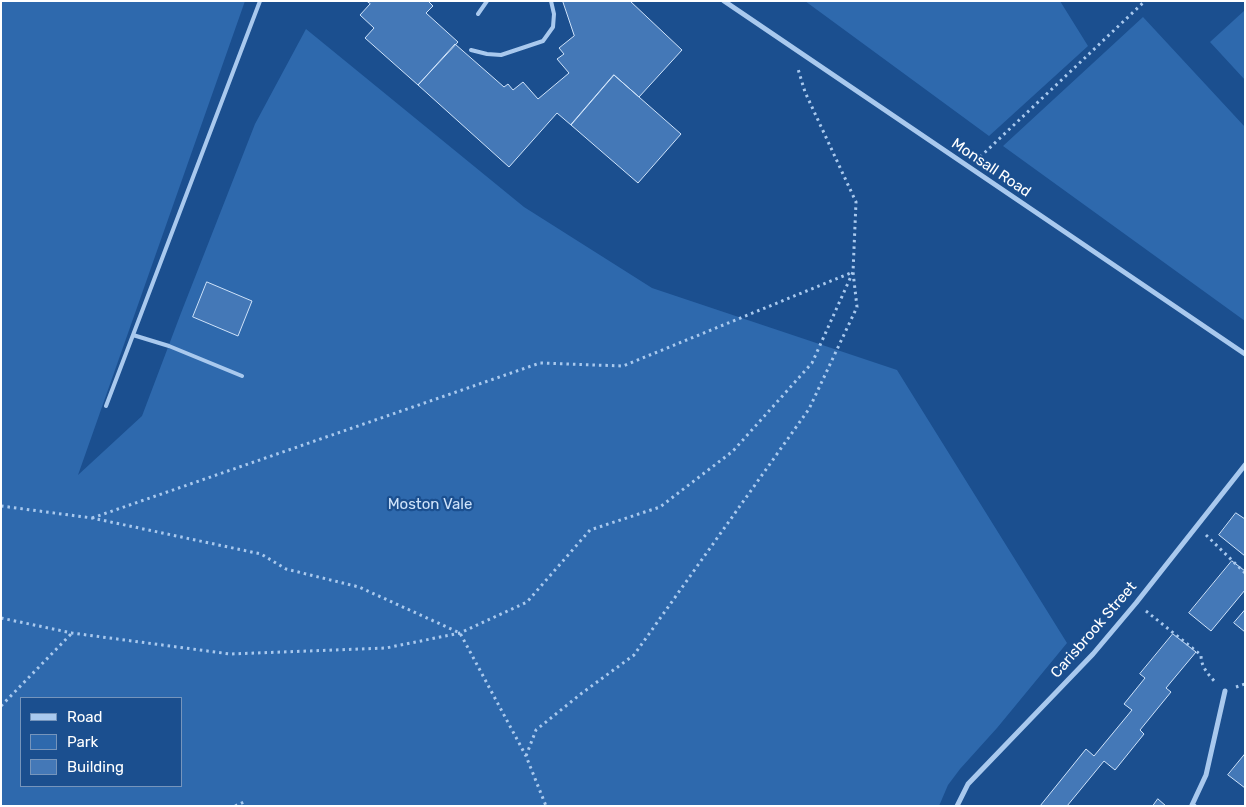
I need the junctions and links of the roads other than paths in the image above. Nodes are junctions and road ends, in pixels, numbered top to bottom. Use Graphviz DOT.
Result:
graph roads {
  1 [pos="260,1"];
  2 [pos="487,1"];
  3 [pos="551,1"];
  4 [pos="724,1"];
  5 [pos="478,14"];
  6 [pos="471,50"];
  7 [pos="133,335"];
  8 [pos="1245,354"];
  9 [pos="242,376"];
  10 [pos="106,406"];
  11 [pos="1245,465"];
  12 [pos="1225,691"];
  13 [pos="957,806"];
  14 [pos="1194,806"];
  1 -- 7 [label="lane"];
  2 -- 5 [label="lane"];
  3 -- 6 [label="lane"];
  4 -- 8 [label="street, Monsall Road"];
  7 -- 9 [label="lane"];
  7 -- 10 [label="lane"];
  11 -- 13 [label="street, Carisbrook Street"];
  12 -- 14 [label="street"];
}
